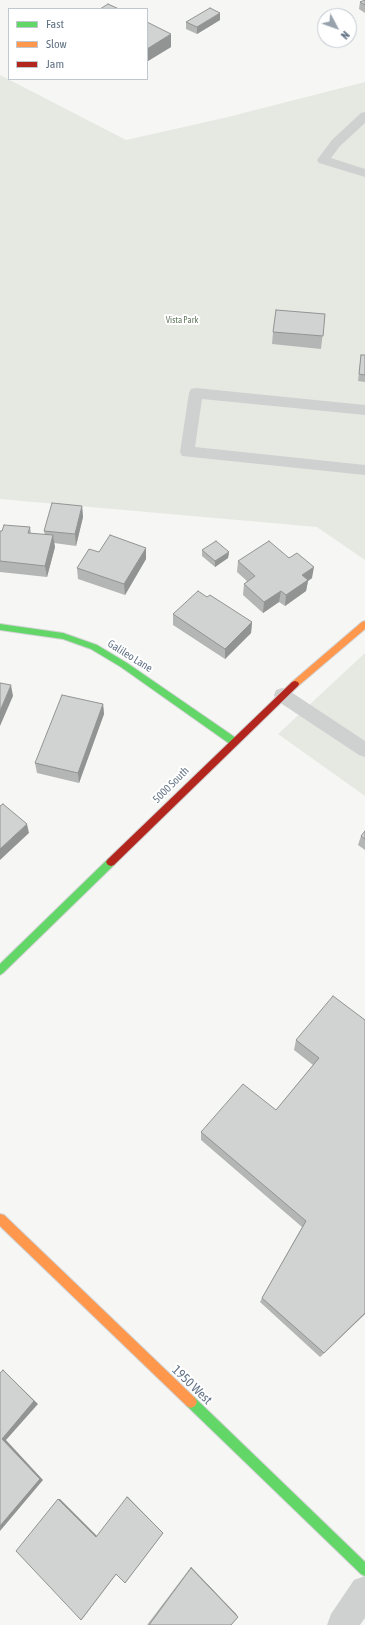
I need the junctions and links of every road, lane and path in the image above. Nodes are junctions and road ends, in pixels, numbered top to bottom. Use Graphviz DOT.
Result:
graph roads {
  1 [pos="365,116"];
  2 [pos="365,173"];
  3 [pos="365,410"];
  4 [pos="365,470"];
  5 [pos="365,624"];
  6 [pos="0,627"];
  7 [pos="282,694"];
  8 [pos="233,741"];
  9 [pos="365,750"];
  10 [pos="0,970"];
  11 [pos="0,1218"];
  12 [pos="365,1570"];
  13 [pos="365,1591"];
  14 [pos="342,1625"];
  1 -- 2 [label="lane"];
  3 -- 4 [label="lane"];
  5 -- 7 [label="street, 5000 South"];
  6 -- 8 [label="street, Galileo Lane"];
  7 -- 8 [label="street, 5000 South"];
  7 -- 9 [label="lane"];
  8 -- 10 [label="street, 5000 South"];
  11 -- 12 [label="street, 1950 West"];
  13 -- 14 [label="street"];
}
